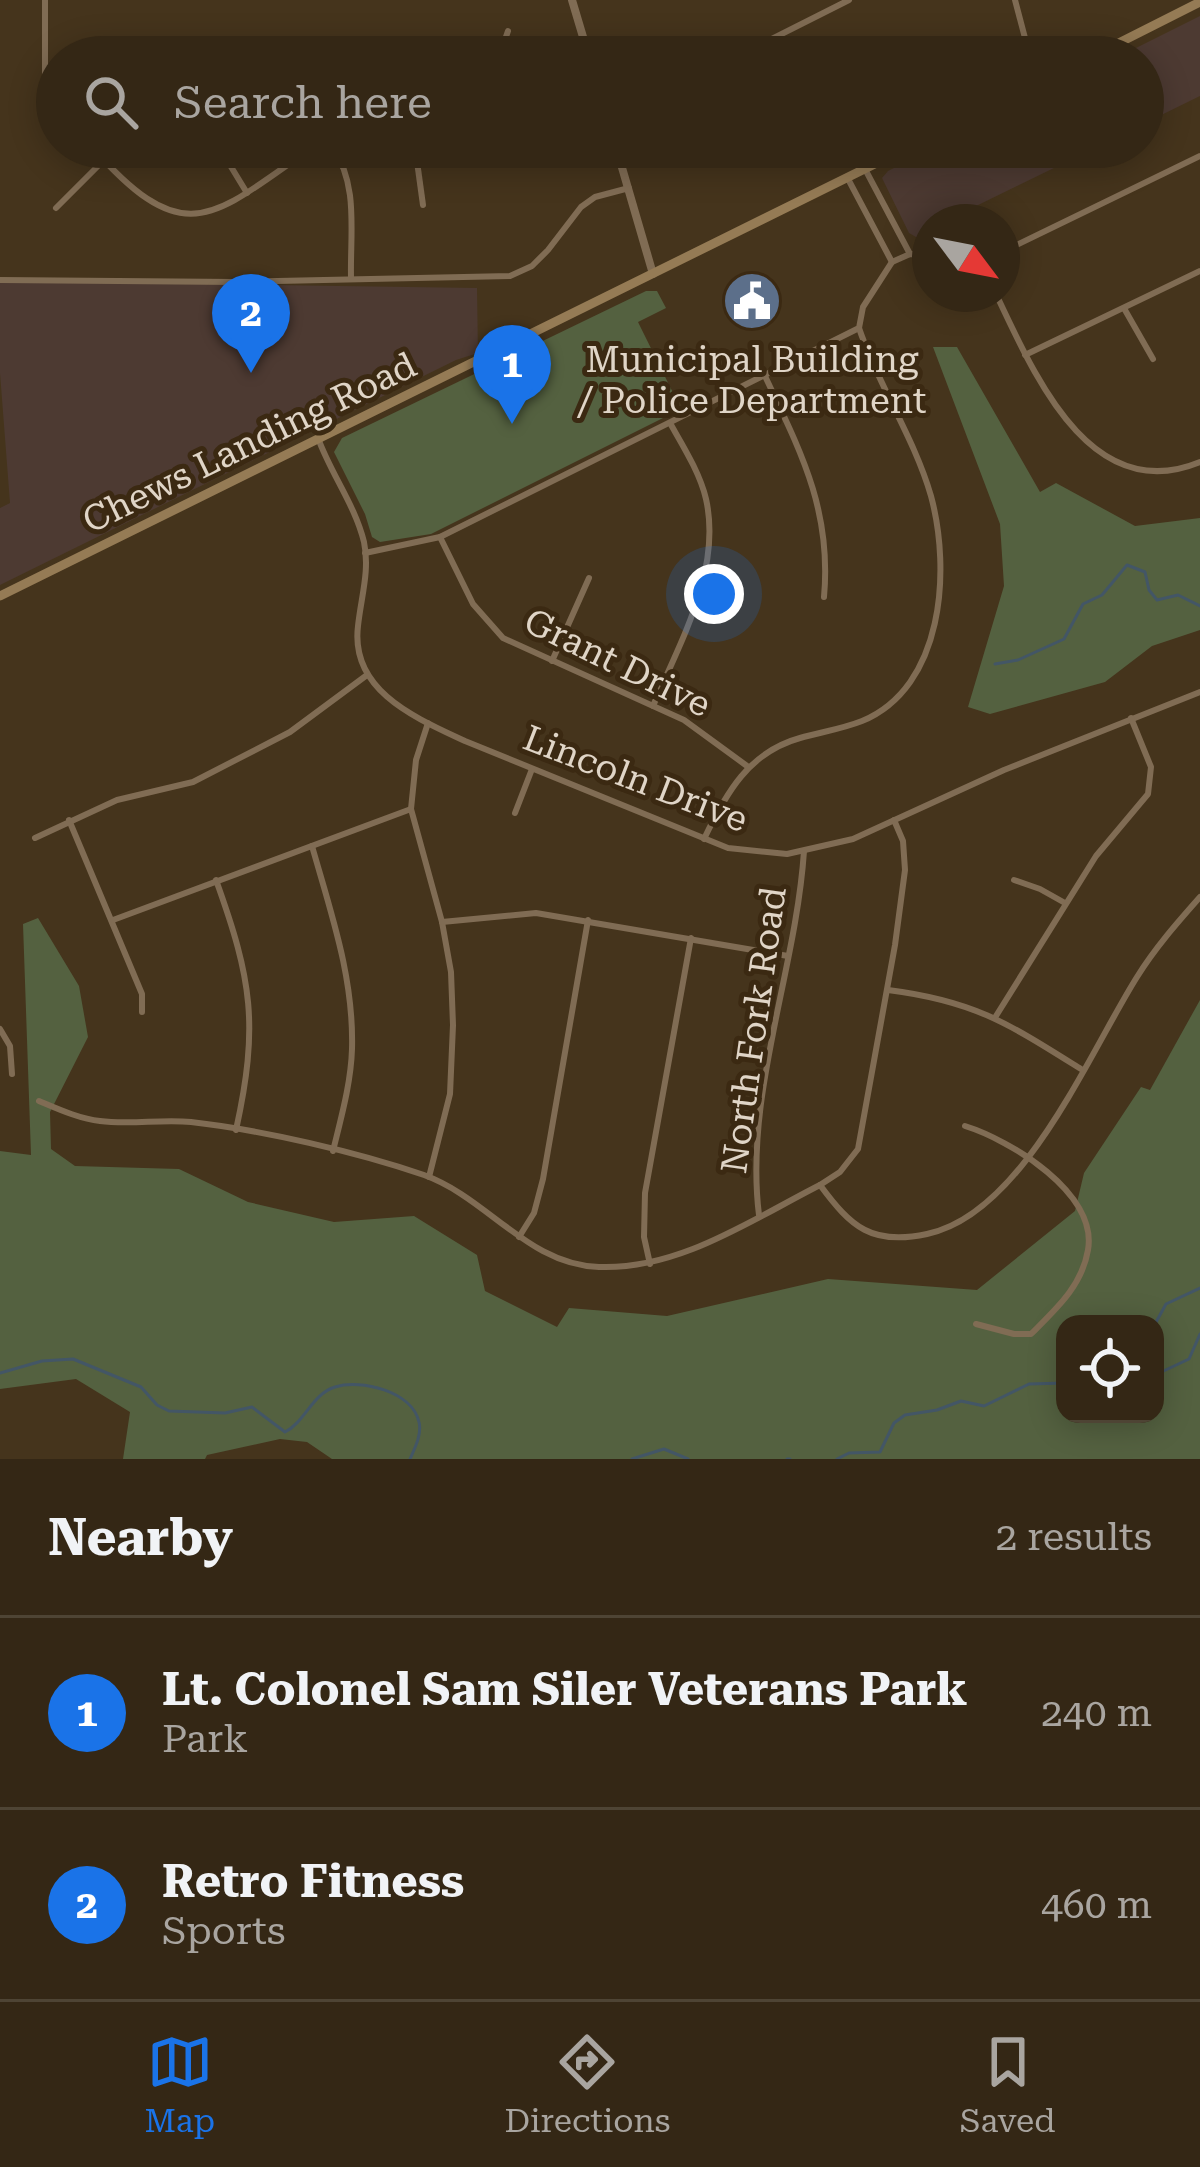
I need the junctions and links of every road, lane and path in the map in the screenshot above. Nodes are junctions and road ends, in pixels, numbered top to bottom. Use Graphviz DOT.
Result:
graph roads {
  1 [pos="45,0"];
  2 [pos="572,0"];
  3 [pos="849,0"];
  4 [pos="1015,0"];
  5 [pos="1200,2"];
  6 [pos="508,31"];
  7 [pos="45,36"];
  8 [pos="506,36"];
  9 [pos="583,36"];
  10 [pos="778,36"];
  11 [pos="1024,36"];
  12 [pos="1133,36"];
  13 [pos="1200,157"];
  14 [pos="96,168"];
  15 [pos="113,168"];
  16 [pos="232,168"];
  17 [pos="283,168"];
  18 [pos="345,168"];
  19 [pos="418,168"];
  20 [pos="622,168"];
  21 [pos="865,169"];
  22 [pos="847,177"];
  23 [pos="628,188"];
  24 [pos="247,193"];
  25 [pos="423,205"];
  26 [pos="56,208"];
  27 [pos="1020,243"];
  28 [pos="910,254"];
  29 [pos="892,262"];
  30 [pos="1200,271"];
  31 [pos="653,274"];
  32 [pos="351,278"];
  33 [pos="0,280"];
  34 [pos="1125,310"];
  35 [pos="1005,312"];
  36 [pos="860,328"];
  37 [pos="1025,355"];
  38 [pos="1153,359"];
  39 [pos="764,374"];
  40 [pos="670,423"];
  41 [pos="318,438"];
  42 [pos="1200,462"];
  43 [pos="440,537"];
  44 [pos="365,553"];
  45 [pos="589,578"];
  46 [pos="0,596"];
  47 [pos="824,597"];
  48 [pos="552,662"];
  49 [pos="367,675"];
  50 [pos="1200,692"];
  51 [pos="653,706"];
  52 [pos="1131,718"];
  53 [pos="428,724"];
  54 [pos="747,766"];
  55 [pos="532,769"];
  56 [pos="411,809"];
  57 [pos="515,813"];
  58 [pos="69,820"];
  59 [pos="894,820"];
  60 [pos="35,838"];
  61 [pos="704,839"];
  62 [pos="312,846"];
  63 [pos="804,851"];
  64 [pos="216,880"];
  65 [pos="1014,880"];
  66 [pos="1200,897"];
  67 [pos="1064,903"];
  68 [pos="112,920"];
  69 [pos="588,920"];
  70 [pos="442,922"];
  71 [pos="691,938"];
  72 [pos="788,956"];
  73 [pos="888,990"];
  74 [pos="142,1012"];
  75 [pos="996,1016"];
  76 [pos="0,1029"];
  77 [pos="1083,1070"];
  78 [pos="12,1074"];
  79 [pos="39,1101"];
  80 [pos="964,1126"];
  81 [pos="236,1130"];
  82 [pos="333,1151"];
  83 [pos="1030,1157"];
  84 [pos="429,1177"];
  85 [pos="820,1185"];
  86 [pos="759,1216"];
  87 [pos="519,1238"];
  88 [pos="650,1264"];
  89 [pos="976,1324"];
  1 -- 7 [label="street"];
  2 -- 9 [label="street"];
  3 -- 10 [label="street"];
  4 -- 11 [label="street"];
  5 -- 12 [label="main road"];
  6 -- 8 [label="street"];
  13 -- 27 [label="street"];
  14 -- 26 [label="street"];
  15 -- 24 [label="street"];
  16 -- 24 [label="street"];
  17 -- 24 [label="street"];
  18 -- 32 [label="street"];
  19 -- 25 [label="street"];
  20 -- 23 [label="street"];
  21 -- 22 [label="main road, Chews Landing Road"];
  21 -- 28 [label="street"];
  22 -- 29 [label="street"];
  22 -- 31 [label="main road, Chews Landing Road"];
  23 -- 31 [label="street"];
  23 -- 32 [label="street"];
  28 -- 29 [label="street"];
  29 -- 36 [label="street"];
  30 -- 34 [label="street"];
  31 -- 41 [label="main road, Chews Landing Road"];
  32 -- 33 [label="street"];
  34 -- 37 [label="street"];
  34 -- 38 [label="street"];
  35 -- 37 [label="street"];
  36 -- 39 [label="street"];
  36 -- 54 [label="street"];
  37 -- 42 [label="street"];
  39 -- 40 [label="street"];
  39 -- 47 [label="street"];
  40 -- 43 [label="street"];
  40 -- 51 [label="street"];
  41 -- 44 [label="street"];
  41 -- 46 [label="main road, Chews Landing Road"];
  43 -- 44 [label="street"];
  43 -- 48 [label="street, Grant Drive"];
  44 -- 49 [label="street"];
  45 -- 48 [label="street"];
  48 -- 51 [label="street, Grant Drive"];
  49 -- 53 [label="street, Lincoln Drive"];
  49 -- 58 [label="street"];
  50 -- 52 [label="street, Lincoln Drive"];
  51 -- 54 [label="street, Grant Drive"];
  52 -- 59 [label="street, Lincoln Drive"];
  52 -- 67 [label="street"];
  53 -- 55 [label="street, Lincoln Drive"];
  53 -- 56 [label="street"];
  54 -- 61 [label="street"];
  55 -- 57 [label="street"];
  55 -- 61 [label="street, Lincoln Drive"];
  56 -- 62 [label="street"];
  56 -- 70 [label="street"];
  58 -- 60 [label="street"];
  58 -- 68 [label="street"];
  59 -- 63 [label="street, Lincoln Drive"];
  59 -- 73 [label="street"];
  61 -- 63 [label="street, Lincoln Drive"];
  62 -- 64 [label="street"];
  62 -- 82 [label="street"];
  63 -- 72 [label="street, North Fork Road"];
  64 -- 68 [label="street"];
  64 -- 81 [label="street"];
  65 -- 67 [label="street"];
  66 -- 77 [label="street"];
  67 -- 75 [label="street"];
  68 -- 74 [label="street"];
  69 -- 70 [label="street"];
  69 -- 71 [label="street"];
  69 -- 87 [label="street"];
  70 -- 84 [label="street"];
  71 -- 72 [label="street"];
  71 -- 88 [label="street"];
  72 -- 86 [label="street, North Fork Road"];
  73 -- 75 [label="street"];
  73 -- 85 [label="street"];
  75 -- 77 [label="street"];
  76 -- 78 [label="street"];
  77 -- 83 [label="street"];
  79 -- 81 [label="street"];
  80 -- 83 [label="street"];
  81 -- 82 [label="street"];
  82 -- 84 [label="street"];
  83 -- 85 [label="street"];
  83 -- 89 [label="street"];
  84 -- 87 [label="street"];
  85 -- 86 [label="street"];
  86 -- 88 [label="street"];
  87 -- 88 [label="street"];
}
